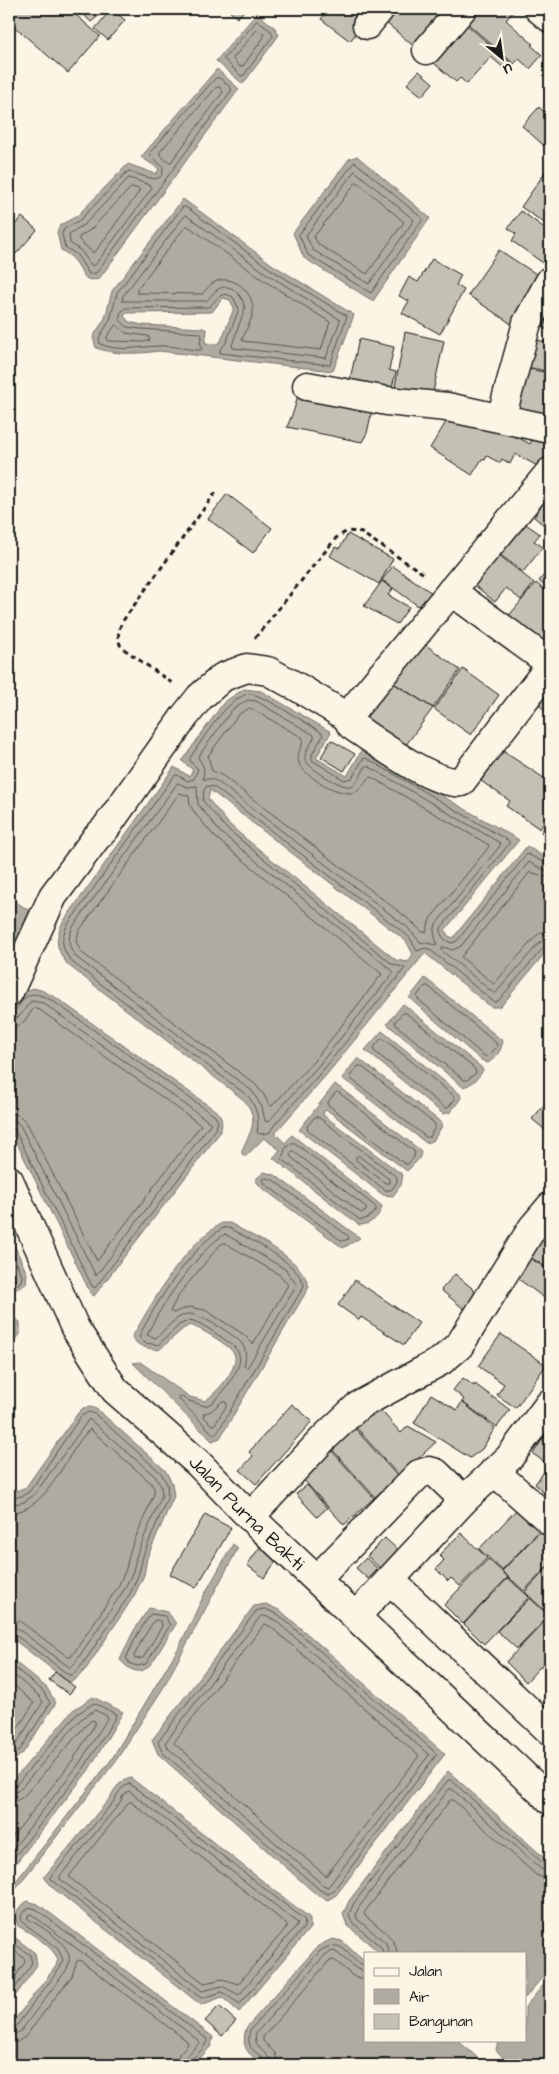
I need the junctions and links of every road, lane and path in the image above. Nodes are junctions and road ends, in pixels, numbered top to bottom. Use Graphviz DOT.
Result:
graph roads {
  1 [pos="462,9"];
  2 [pos="539,9"];
  3 [pos="550,18"];
  4 [pos="427,50"];
  5 [pos="550,281"];
  6 [pos="307,386"];
  7 [pos="501,418"];
  8 [pos="550,429"];
  9 [pos="550,472"];
  10 [pos="216,492"];
  11 [pos="451,591"];
  12 [pos="254,639"];
  13 [pos="550,664"];
  14 [pos="196,701"];
  15 [pos="347,717"];
  16 [pos="9,992"];
  17 [pos="9,1180"];
  18 [pos="550,1207"];
  19 [pos="550,1403"];
  20 [pos="494,1472"];
  21 [pos="464,1500"];
  22 [pos="250,1517"];
  23 [pos="550,1521"];
  24 [pos="317,1579"];
  25 [pos="390,1580"];
  26 [pos="356,1616"];
  27 [pos="550,1731"];
  28 [pos="550,1800"];
  1 -- 4 [label="street"];
  2 -- 3 [label="street"];
  5 -- 7 [label="street"];
  6 -- 7 [label="street"];
  7 -- 8 [label="street"];
  9 -- 11 [label="street"];
  10 -- 14 [label="path"];
  11 -- 12 [label="path"];
  11 -- 13 [label="street"];
  11 -- 15 [label="street"];
  13 -- 15 [label="street"];
  14 -- 15 [label="street"];
  14 -- 16 [label="street"];
  17 -- 22 [label="street, Jalan Purna Bakti"];
  18 -- 22 [label="street"];
  19 -- 20 [label="street"];
  20 -- 21 [label="street"];
  20 -- 23 [label="street"];
  21 -- 24 [label="street"];
  21 -- 25 [label="street"];
  22 -- 24 [label="street, Jalan Purna Bakti"];
  24 -- 26 [label="street, Jalan Purna Bakti"];
  25 -- 26 [label="street"];
  25 -- 27 [label="street"];
  26 -- 28 [label="street, Jalan Purna Bakti"];
}
